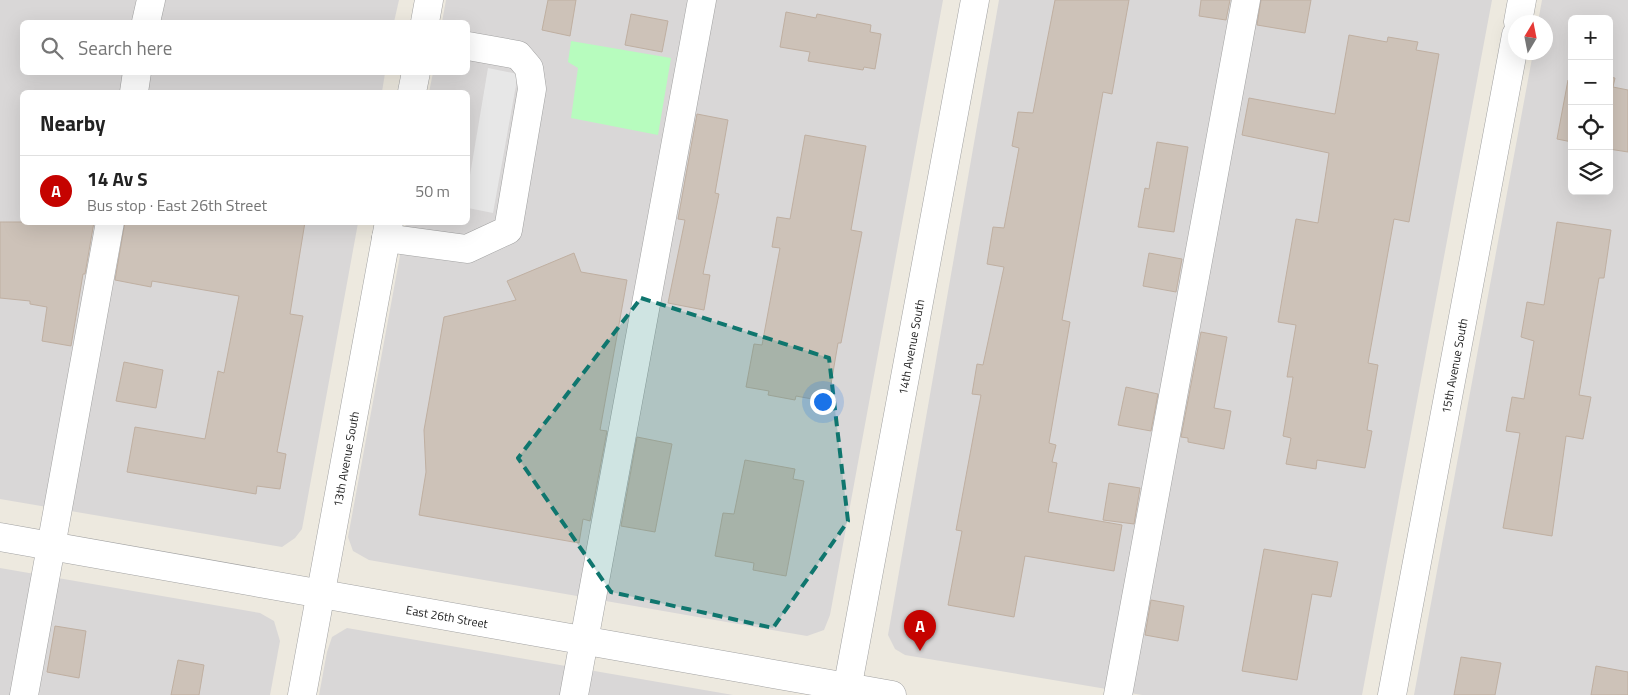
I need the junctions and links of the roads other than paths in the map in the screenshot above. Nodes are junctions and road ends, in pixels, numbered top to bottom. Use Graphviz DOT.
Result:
graph roads {
  1 [pos="150,0"];
  2 [pos="428,0"];
  3 [pos="702,0"];
  4 [pos="975,0"];
  5 [pos="1246,0"];
  6 [pos="1522,0"];
  7 [pos="1519,15"];
  8 [pos="146,20"];
  9 [pos="425,20"];
  10 [pos="470,46"];
  11 [pos="1511,60"];
  12 [pos="137,75"];
  13 [pos="415,75"];
  14 [pos="134,90"];
  15 [pos="412,90"];
  16 [pos="109,225"];
  17 [pos="387,230"];
  18 [pos="0,537"];
  19 [pos="51,547"];
  20 [pos="321,595"];
  21 [pos="584,641"];
  22 [pos="847,691"];
  23 [pos="24,695"];
  24 [pos="302,695"];
  25 [pos="574,695"];
  26 [pos="892,695"];
  27 [pos="1118,695"];
  28 [pos="1392,695"];
  1 -- 8 [label="street"];
  2 -- 9 [label="street"];
  3 -- 21 [label="street"];
  4 -- 22 [label="street, 14th Avenue South"];
  5 -- 27 [label="street"];
  6 -- 7 [label="street"];
  10 -- 17 [label="street"];
  11 -- 28 [label="street, 15th Avenue South"];
  12 -- 14 [label="street"];
  13 -- 15 [label="street"];
  16 -- 19 [label="street"];
  17 -- 20 [label="street, 13th Avenue South"];
  18 -- 19 [label="street, East 26th Street"];
  19 -- 20 [label="street, East 26th Street"];
  19 -- 23 [label="street"];
  20 -- 21 [label="street, East 26th Street"];
  20 -- 24 [label="street, 13th Avenue South"];
  21 -- 22 [label="street, East 26th Street"];
  21 -- 25 [label="street"];
  22 -- 26 [label="street, East 26th Street"];
}
